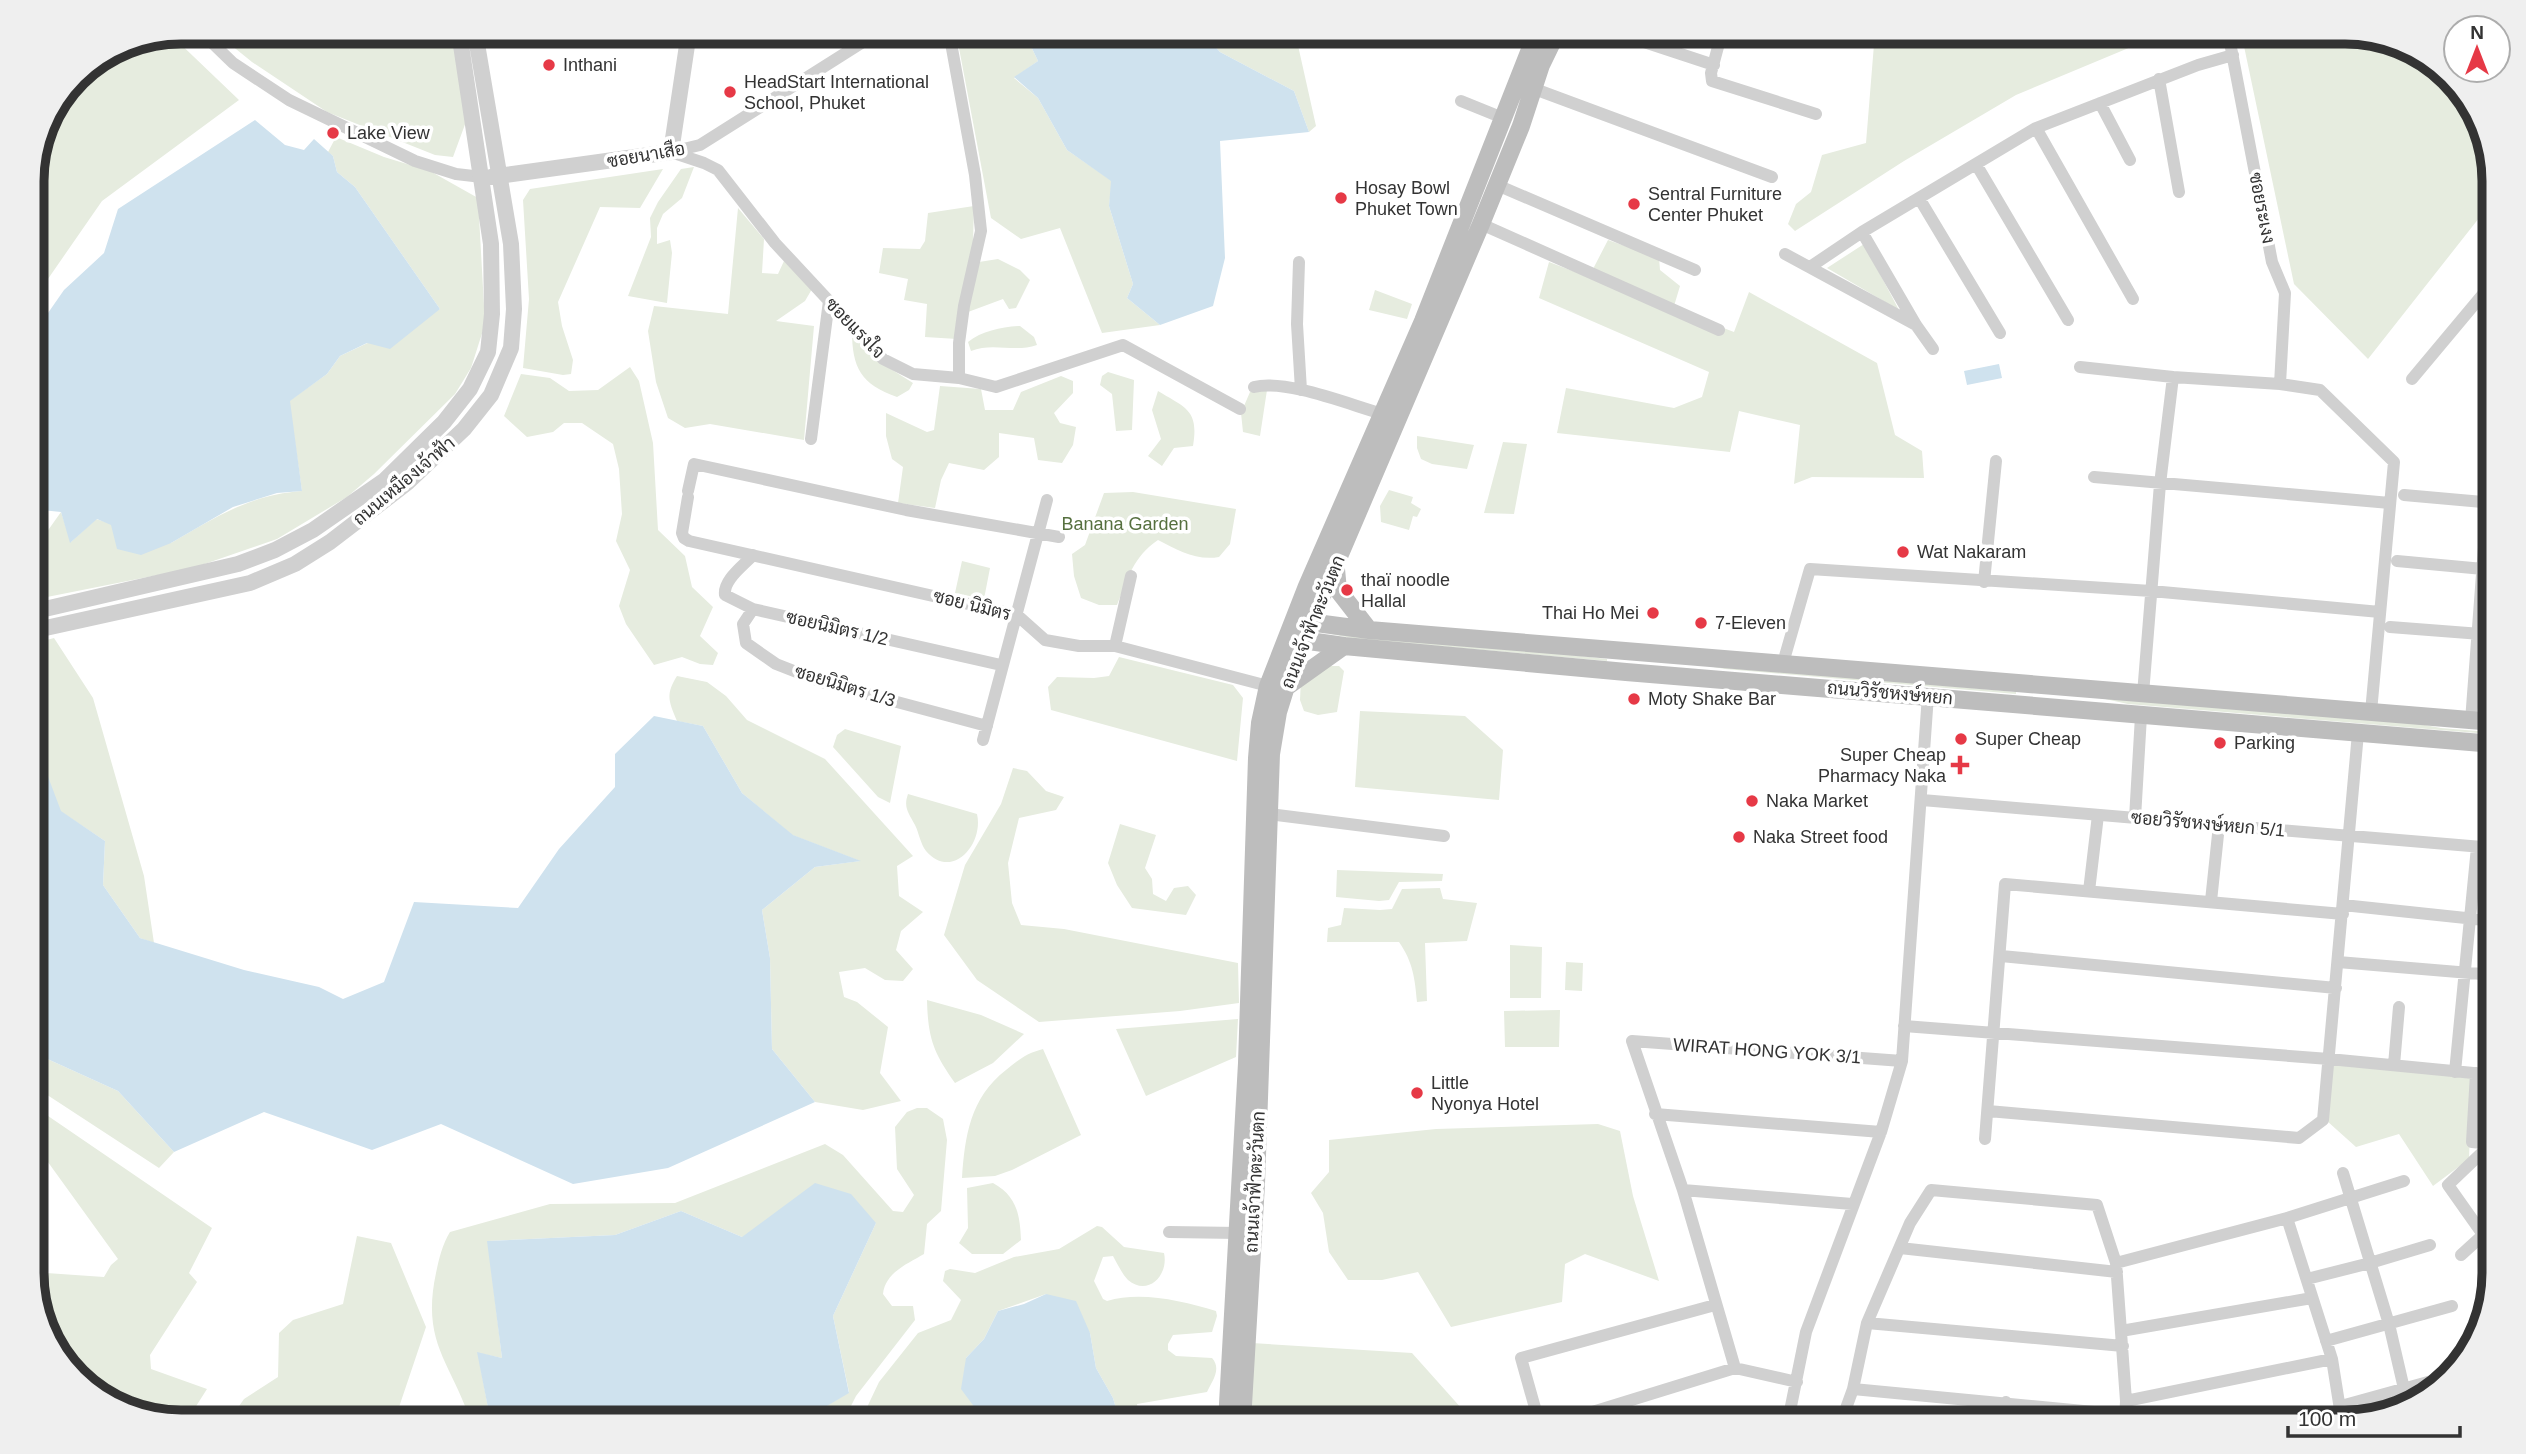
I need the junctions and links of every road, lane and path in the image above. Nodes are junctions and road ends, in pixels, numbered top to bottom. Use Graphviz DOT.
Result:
graph roads {
  1 [pos="213,44"];
  2 [pos="461,44"];
  3 [pos="477,44"];
  4 [pos="687,44"];
  5 [pos="860,44"];
  6 [pos="951,44"];
  7 [pos="1532,44"];
  8 [pos="1552,44"];
  9 [pos="1650,44"];
  10 [pos="1719,44"];
  11 [pos="2231,44"];
  12 [pos="2233,55"];
  13 [pos="1714,65"];
  14 [pos="2159,79"];
  15 [pos="1532,88"];
  16 [pos="1461,101"];
  17 [pos="2100,103"];
  18 [pos="1815,114"];
  19 [pos="1503,118"];
  20 [pos="2036,128"];
  21 [pos="671,152"];
  22 [pos="2130,160"];
  23 [pos="1976,163"];
  24 [pos="482,177"];
  25 [pos="1772,177"];
  26 [pos="500,178"];
  27 [pos="1497,185"];
  28 [pos="2179,192"];
  29 [pos="1919,198"];
  30 [pos="1482,224"];
  31 [pos="1862,232"];
  32 [pos="491,244"];
  33 [pos="511,244"];
  34 [pos="1785,254"];
  35 [pos="1299,262"];
  36 [pos="1810,267"];
  37 [pos="1695,270"];
  38 [pos="2482,295"];
  39 [pos="2133,299"];
  40 [pos="829,301"];
  41 [pos="2068,320"];
  42 [pos="1916,325"];
  43 [pos="1719,330"];
  44 [pos="2000,333"];
  45 [pos="1933,349"];
  46 [pos="2080,367"];
  47 [pos="2174,377"];
  48 [pos="959,378"];
  49 [pos="2412,379"];
  50 [pos="2280,384"];
  51 [pos="1254,387"];
  52 [pos="1300,390"];
  53 [pos="1240,409"];
  54 [pos="1382,414"];
  55 [pos="811,439"];
  56 [pos="1996,461"];
  57 [pos="2094,477"];
  58 [pos="2160,484"];
  59 [pos="2403,495"];
  60 [pos="1047,500"];
  61 [pos="2482,502"];
  62 [pos="2390,503"];
  63 [pos="1040,533"];
  64 [pos="1059,537"];
  65 [pos="753,555"];
  66 [pos="1338,558"];
  67 [pos="2398,561"];
  68 [pos="2482,568"];
  69 [pos="1132,576"];
  70 [pos="1984,582"];
  71 [pos="2151,591"];
  72 [pos="2482,602"];
  73 [pos="44,609"];
  74 [pos="753,609"];
  75 [pos="2380,612"];
  76 [pos="1017,615"];
  77 [pos="1303,621"];
  78 [pos="2390,627"];
  79 [pos="44,629"];
  80 [pos="1369,630"];
  81 [pos="2476,634"];
  82 [pos="2482,634"];
  83 [pos="1295,639"];
  84 [pos="1115,646"];
  85 [pos="1345,646"];
  86 [pos="1627,650"];
  87 [pos="1783,663"];
  88 [pos="1001,665"];
  89 [pos="1626,672"];
  90 [pos="2027,682"];
  91 [pos="1277,687"];
  92 [pos="2143,694"];
  93 [pos="1928,695"];
  94 [pos="2025,704"];
  95 [pos="2371,712"];
  96 [pos="2141,716"];
  97 [pos="2471,720"];
  98 [pos="2482,721"];
  99 [pos="986,726"];
  100 [pos="2358,733"];
  101 [pos="983,740"];
  102 [pos="2482,743"];
  103 [pos="1922,800"];
  104 [pos="1269,814"];
  105 [pos="2098,815"];
  106 [pos="2135,818"];
  107 [pos="2219,825"];
  108 [pos="1444,836"];
  109 [pos="2350,836"];
  110 [pos="2477,846"];
  111 [pos="2482,847"];
  112 [pos="2089,891"];
  113 [pos="2211,901"];
  114 [pos="2343,910"];
  115 [pos="2470,918"];
  116 [pos="2482,920"];
  117 [pos="2001,956"];
  118 [pos="2338,962"];
  119 [pos="2465,972"];
  120 [pos="2482,974"];
  121 [pos="2336,988"];
  122 [pos="2399,1007"];
  123 [pos="1904,1026"];
  124 [pos="1994,1034"];
  125 [pos="2329,1059"];
  126 [pos="1902,1061"];
  127 [pos="2394,1065"];
  128 [pos="2455,1072"];
  129 [pos="2476,1073"];
  130 [pos="2482,1074"];
  131 [pos="1988,1111"];
  132 [pos="1656,1114"];
  133 [pos="1881,1132"];
  134 [pos="1985,1139"];
  135 [pos="2482,1143"];
  136 [pos="2482,1154"];
  137 [pos="2343,1173"];
  138 [pos="2404,1181"];
  139 [pos="1682,1190"];
  140 [pos="2352,1198"];
  141 [pos="1852,1204"];
  142 [pos="2287,1218"];
  143 [pos="1169,1232"];
  144 [pos="1239,1233"];
  145 [pos="2482,1234"];
  146 [pos="2482,1239"];
  147 [pos="2430,1245"];
  148 [pos="1900,1248"];
  149 [pos="2461,1255"];
  150 [pos="2370,1264"];
  151 [pos="2117,1267"];
  152 [pos="2307,1279"];
  153 [pos="2312,1298"];
  154 [pos="1715,1305"];
  155 [pos="2452,1306"];
  156 [pos="1867,1323"];
  157 [pos="2389,1324"];
  158 [pos="2121,1331"];
  159 [pos="2326,1341"];
  160 [pos="2123,1346"];
  161 [pos="2332,1359"];
  162 [pos="1735,1368"];
  163 [pos="1797,1382"];
  164 [pos="2429,1382"];
  165 [pos="1853,1389"];
  166 [pos="2404,1389"];
  167 [pos="2406,1396"];
  168 [pos="2126,1401"];
  169 [pos="2006,1402"];
  170 [pos="2341,1406"];
  171 [pos="1228,1410"];
  172 [pos="1243,1410"];
  173 [pos="1535,1410"];
  174 [pos="1601,1410"];
  175 [pos="1790,1410"];
  176 [pos="1846,1410"];
  177 [pos="2005,1410"];
  178 [pos="2062,1410"];
  179 [pos="2126,1410"];
  180 [pos="2341,1410"];
  1 -- 24 [label="street"];
  2 -- 24 [label="street, ถนนเหมืองเจ้าฟ้า"];
  3 -- 26 [label="street, ถนนเหมืองเจ้าฟ้า"];
  4 -- 21 [label="street"];
  5 -- 21 [label="street, ซอยนาเสือ"];
  6 -- 48 [label="street"];
  7 -- 19 [label="main road, ถนนเจ้าฟ้าตะวันตก"];
  8 -- 15 [label="main road, ถนนเจ้าฟ้าตะวันตก"];
  9 -- 13 [label="street"];
  10 -- 13 [label="street"];
  11 -- 12 [label="street, ซอยระเงง"];
  12 -- 14 [label="street"];
  12 -- 50 [label="street, ซอยระเงง"];
  13 -- 18 [label="street"];
  14 -- 17 [label="street"];
  14 -- 28 [label="street"];
  15 -- 25 [label="street"];
  15 -- 27 [label="main road, ถนนเจ้าฟ้าตะวันตก"];
  16 -- 19 [label="street"];
  17 -- 20 [label="street"];
  17 -- 22 [label="street"];
  19 -- 54 [label="main road, ถนนเจ้าฟ้าตะวันตก"];
  20 -- 23 [label="street"];
  20 -- 39 [label="street"];
  21 -- 26 [label="street, ซอยนาเสือ"];
  21 -- 40 [label="street, ซอยแรงใจ"];
  23 -- 29 [label="street"];
  23 -- 41 [label="street"];
  24 -- 26 [label="street, ซอยนาเสือ"];
  24 -- 32 [label="street, ถนนเหมืองเจ้าฟ้า"];
  26 -- 33 [label="street, ถนนเหมืองเจ้าฟ้า"];
  27 -- 30 [label="main road, ถนนเจ้าฟ้าตะวันตก"];
  27 -- 37 [label="street"];
  29 -- 31 [label="street"];
  29 -- 44 [label="street"];
  30 -- 43 [label="street"];
  30 -- 66 [label="main road, ถนนเจ้าฟ้าตะวันตก"];
  31 -- 36 [label="street"];
  31 -- 42 [label="street"];
  32 -- 33 [label="street"];
  32 -- 73 [label="street, ถนนเหมืองเจ้าฟ้า"];
  33 -- 79 [label="street, ถนนเหมืองเจ้าฟ้า"];
  34 -- 36 [label="street"];
  35 -- 52 [label="street"];
  36 -- 42 [label="street"];
  38 -- 49 [label="street"];
  40 -- 48 [label="street, ซอยแรงใจ"];
  40 -- 55 [label="street"];
  42 -- 45 [label="street"];
  46 -- 47 [label="street"];
  47 -- 50 [label="street"];
  47 -- 58 [label="street"];
  48 -- 53 [label="street, ซอยแรงใจ"];
  50 -- 62 [label="street"];
  51 -- 52 [label="street"];
  52 -- 54 [label="street"];
  54 -- 77 [label="main road, ถนนเจ้าฟ้าตะวันตก"];
  56 -- 70 [label="street"];
  57 -- 58 [label="street"];
  58 -- 62 [label="street"];
  58 -- 71 [label="street"];
  59 -- 61 [label="street"];
  60 -- 63 [label="street"];
  62 -- 75 [label="street"];
  63 -- 64 [label="street"];
  63 -- 65 [label="street, ซอย นิมิตร"];
  63 -- 76 [label="street"];
  65 -- 74 [label="street, ซอยนิมิตร 1/2"];
  65 -- 76 [label="street, ซอย นิมิตร"];
  66 -- 77 [label="main road, ถนนเจ้าฟ้าตะวันตก"];
  66 -- 80 [label="main road"];
  67 -- 68 [label="street"];
  69 -- 84 [label="street"];
  70 -- 71 [label="street"];
  70 -- 87 [label="street"];
  71 -- 75 [label="street"];
  71 -- 92 [label="street"];
  72 -- 81 [label="street"];
  74 -- 88 [label="street, ซอยนิมิตร 1/2"];
  74 -- 99 [label="street, ซอยนิมิตร 1/3"];
  75 -- 95 [label="street"];
  76 -- 84 [label="street, ซอย นิมิตร"];
  76 -- 88 [label="street"];
  77 -- 80 [label="main road, ถนนวิรัชหงษ์หยก"];
  77 -- 83 [label="main road, ถนนเจ้าฟ้าตะวันตก"];
  78 -- 81 [label="street"];
  80 -- 86 [label="main road, ถนนวิรัชหงษ์หยก"];
  81 -- 82 [label="street"];
  81 -- 97 [label="street"];
  83 -- 85 [label="main road, ถนนวิรัชหงษ์หยก"];
  83 -- 91 [label="main road, ถนนเจ้าฟ้าตะวันตก"];
  84 -- 91 [label="street, ซอย นิมิตร"];
  85 -- 89 [label="main road, ถนนวิรัชหงษ์หยก"];
  85 -- 91 [label="main road"];
  86 -- 87 [label="main road, ถนนวิรัชหงษ์หยก"];
  86 -- 89 [label="main road"];
  87 -- 90 [label="main road, ถนนวิรัชหงษ์หยก"];
  88 -- 99 [label="street"];
  89 -- 93 [label="main road, ถนนวิรัชหงษ์หยก"];
  90 -- 92 [label="main road, ถนนวิรัชหงษ์หยก"];
  90 -- 94 [label="main road"];
  91 -- 104 [label="main road, ถนนเจ้าฟ้าตะวันตก"];
  91 -- 144 [label="main road, ถนนเจ้าฟ้าตะวันตก"];
  92 -- 95 [label="main road, ถนนวิรัชหงษ์หยก"];
  93 -- 94 [label="main road, ถนนวิรัชหงษ์หยก"];
  93 -- 103 [label="street"];
  94 -- 96 [label="main road, ถนนวิรัชหงษ์หยก"];
  95 -- 97 [label="main road, ถนนวิรัชหงษ์หยก"];
  96 -- 100 [label="main road, ถนนวิรัชหงษ์หยก"];
  96 -- 106 [label="street"];
  97 -- 98 [label="main road, ถนนวิรัชหงษ์หยก"];
  99 -- 101 [label="street"];
  100 -- 102 [label="main road, ถนนวิรัชหงษ์หยก"];
  100 -- 109 [label="street"];
  103 -- 105 [label="street, ซอยวิรัชหงษ์หยก 5/1"];
  103 -- 123 [label="street"];
  104 -- 108 [label="street"];
  104 -- 172 [label="main road, ถนนเจ้าฟ้าตะวันตก"];
  105 -- 106 [label="street, ซอยวิรัชหงษ์หยก 5/1"];
  105 -- 112 [label="street"];
  106 -- 107 [label="street, ซอยวิรัชหงษ์หยก 5/1"];
  107 -- 109 [label="street, ซอยวิรัชหงษ์หยก 5/1"];
  107 -- 113 [label="street"];
  109 -- 110 [label="street, ซอยวิรัชหงษ์หยก 5/1"];
  109 -- 114 [label="street"];
  110 -- 111 [label="street, ซอยวิรัชหงษ์หยก 5/1"];
  110 -- 115 [label="street"];
  112 -- 113 [label="street"];
  112 -- 117 [label="street"];
  113 -- 114 [label="street"];
  114 -- 115 [label="street"];
  114 -- 118 [label="street"];
  115 -- 116 [label="street"];
  115 -- 119 [label="street"];
  117 -- 121 [label="street"];
  117 -- 124 [label="street"];
  118 -- 119 [label="street"];
  118 -- 121 [label="street"];
  119 -- 120 [label="street"];
  119 -- 128 [label="street"];
  121 -- 125 [label="street"];
  122 -- 127 [label="street"];
  123 -- 124 [label="street"];
  123 -- 126 [label="street"];
  124 -- 125 [label="street"];
  124 -- 131 [label="street"];
  125 -- 127 [label="street"];
  125 -- 131 [label="street"];
  126 -- 132 [label="street, WIRAT HONG YOK 3/1"];
  126 -- 133 [label="street"];
  127 -- 128 [label="street"];
  128 -- 129 [label="street"];
  129 -- 130 [label="street"];
  129 -- 135 [label="street"];
  131 -- 134 [label="street"];
  132 -- 133 [label="street"];
  132 -- 139 [label="street"];
  133 -- 141 [label="street"];
  136 -- 145 [label="street"];
  137 -- 140 [label="street"];
  138 -- 140 [label="street"];
  139 -- 141 [label="street"];
  139 -- 154 [label="street"];
  140 -- 142 [label="street"];
  140 -- 150 [label="street"];
  141 -- 163 [label="street"];
  142 -- 151 [label="street"];
  142 -- 152 [label="street"];
  143 -- 144 [label="street"];
  144 -- 171 [label="main road, ถนนเจ้าฟ้าตะวันตก"];
  146 -- 149 [label="street"];
  147 -- 150 [label="street"];
  148 -- 151 [label="street"];
  148 -- 151 [label="street"];
  148 -- 156 [label="street"];
  150 -- 152 [label="street"];
  150 -- 157 [label="street"];
  151 -- 158 [label="street"];
  152 -- 153 [label="street"];
  153 -- 158 [label="street"];
  153 -- 159 [label="street"];
  154 -- 162 [label="street"];
  154 -- 173 [label="street"];
  155 -- 157 [label="street"];
  156 -- 160 [label="street"];
  156 -- 165 [label="street"];
  157 -- 159 [label="street"];
  157 -- 166 [label="street"];
  158 -- 160 [label="street"];
  159 -- 161 [label="street"];
  160 -- 168 [label="street"];
  161 -- 168 [label="street"];
  161 -- 170 [label="street"];
  162 -- 163 [label="street"];
  162 -- 174 [label="street"];
  163 -- 175 [label="street"];
  164 -- 166 [label="street"];
  165 -- 169 [label="street"];
  165 -- 176 [label="street"];
  166 -- 167 [label="street"];
  166 -- 170 [label="street"];
  168 -- 179 [label="street"];
  169 -- 177 [label="street"];
  169 -- 178 [label="street"];
  170 -- 180 [label="street"];
}
